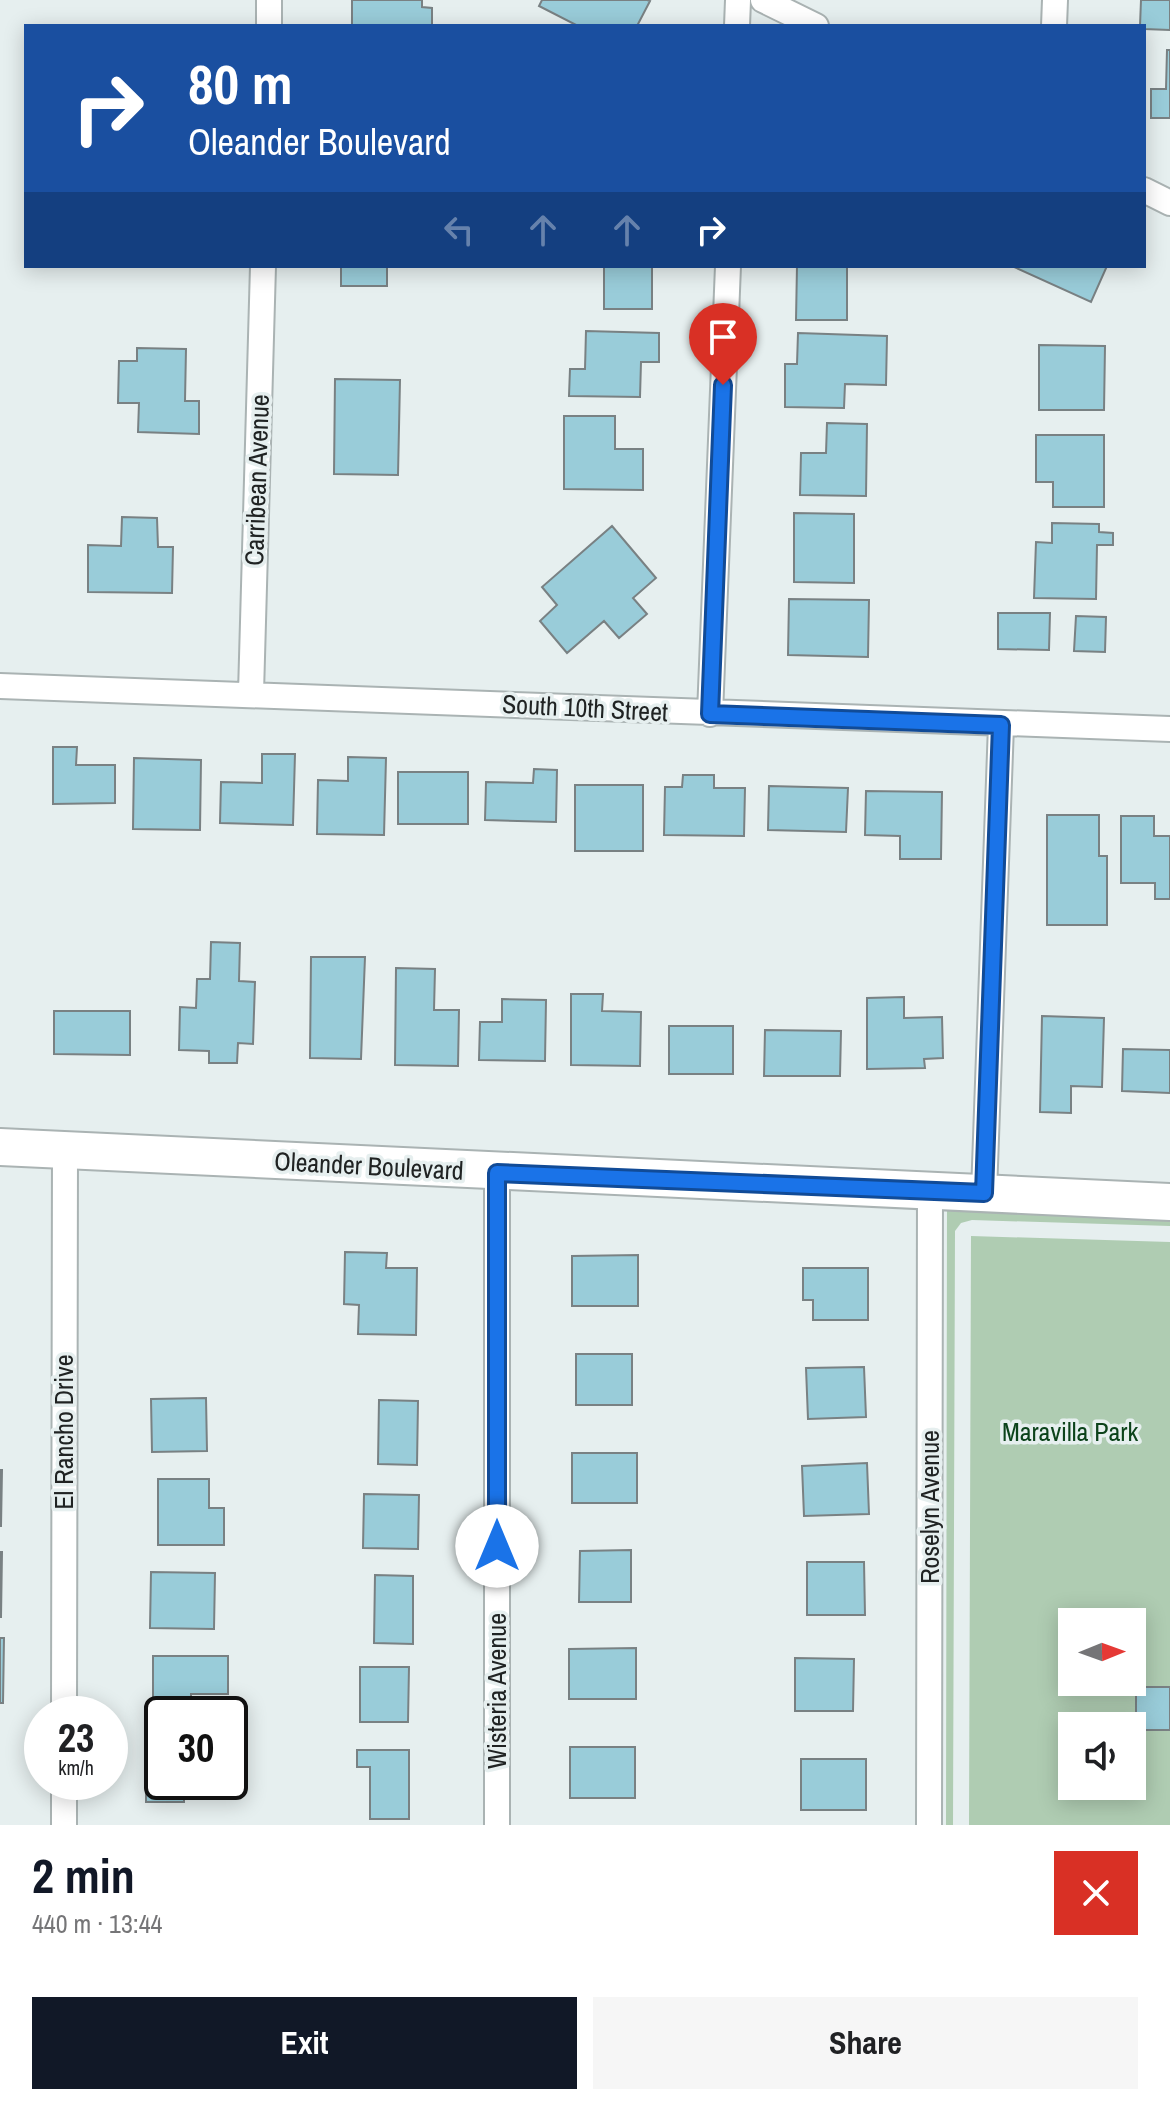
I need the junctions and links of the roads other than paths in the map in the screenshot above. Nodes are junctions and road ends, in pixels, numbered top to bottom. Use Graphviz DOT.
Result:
graph roads {
  1 [pos="269,0"];
  2 [pos="738,0"];
  3 [pos="763,0"];
  4 [pos="1055,0"];
  5 [pos="269,24"];
  6 [pos="737,24"];
  7 [pos="812,24"];
  8 [pos="1054,24"];
  9 [pos="1146,191"];
  10 [pos="1170,203"];
  11 [pos="263,268"];
  12 [pos="728,268"];
  13 [pos="0,686"];
  14 [pos="251,693"];
  15 [pos="710,714"];
  16 [pos="1001,725"];
  17 [pos="1170,729"];
  18 [pos="0,1147"];
  19 [pos="65,1150"];
  20 [pos="497,1173"];
  21 [pos="930,1190"];
  22 [pos="984,1193"];
  23 [pos="1170,1202"];
  24 [pos="64,1696"];
  25 [pos="64,1800"];
  26 [pos="64,1825"];
  27 [pos="497,1825"];
  28 [pos="929,1825"];
  1 -- 5 [label="street"];
  2 -- 6 [label="street"];
  3 -- 7 [label="street"];
  4 -- 8 [label="street"];
  9 -- 10 [label="street"];
  11 -- 14 [label="street, Carribean Avenue"];
  12 -- 15 [label="street"];
  13 -- 14 [label="street, South 10th Street"];
  14 -- 15 [label="street, South 10th Street"];
  15 -- 16 [label="street, South 10th Street"];
  16 -- 17 [label="street, South 10th Street"];
  16 -- 22 [label="street"];
  18 -- 19 [label="main road, Oleander Boulevard"];
  19 -- 20 [label="main road, Oleander Boulevard"];
  19 -- 24 [label="street, El Rancho Drive"];
  20 -- 21 [label="main road, Oleander Boulevard"];
  20 -- 27 [label="street, Wisteria Avenue"];
  21 -- 22 [label="main road, Oleander Boulevard"];
  21 -- 28 [label="street, Roselyn Avenue"];
  22 -- 23 [label="main road, Oleander Boulevard"];
  25 -- 26 [label="street"];
}
